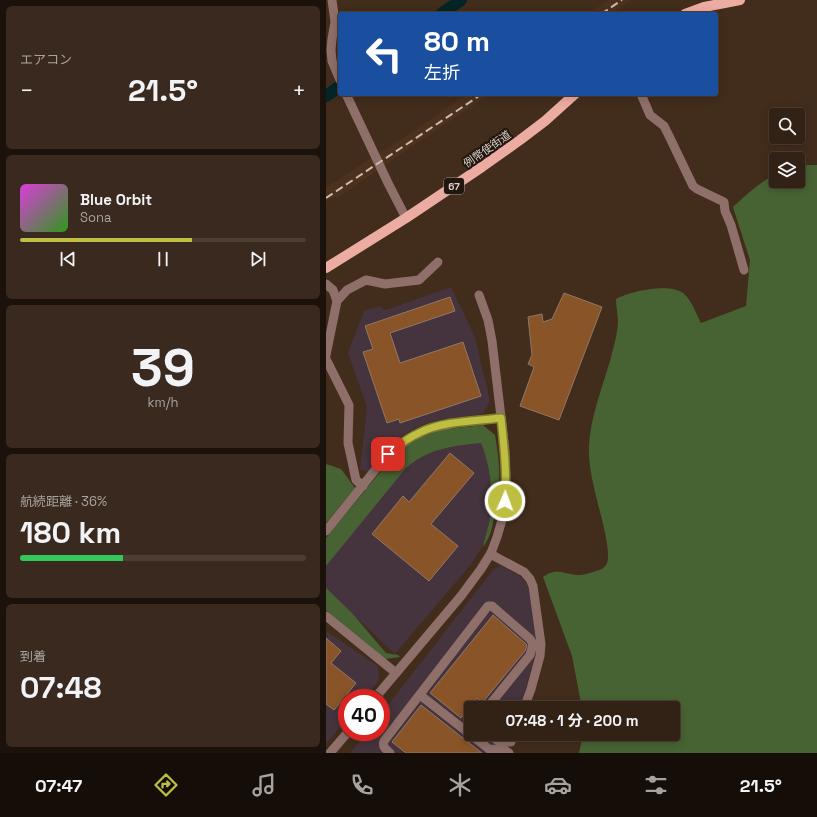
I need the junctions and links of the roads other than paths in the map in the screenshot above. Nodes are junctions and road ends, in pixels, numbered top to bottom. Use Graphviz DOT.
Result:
graph roads {
  1 [pos="332,0"];
  2 [pos="740,0"];
  3 [pos="690,12"];
  4 [pos="335,22"];
  5 [pos="326,28"];
  6 [pos="338,76"];
  7 [pos="347,96"];
  8 [pos="573,96"];
  9 [pos="642,96"];
  10 [pos="406,218"];
  11 [pos="438,262"];
  12 [pos="326,268"];
  13 [pos="744,270"];
  14 [pos="326,284"];
  15 [pos="479,295"];
  16 [pos="337,301"];
  17 [pos="326,355"];
  18 [pos="326,358"];
  19 [pos="501,418"];
  20 [pos="363,486"];
  21 [pos="326,531"];
  22 [pos="491,553"];
  23 [pos="326,616"];
  24 [pos="396,673"];
  25 [pos="383,689"];
  26 [pos="420,695"];
  27 [pos="493,701"];
  28 [pos="527,701"];
  29 [pos="342,741"];
  30 [pos="511,741"];
  31 [pos="335,751"];
  32 [pos="390,753"];
  33 [pos="509,753"];
  1 -- 4 [label="street"];
  2 -- 3 [label="main road"];
  4 -- 5 [label="street"];
  4 -- 6 [label="street"];
  7 -- 10 [label="street"];
  8 -- 10 [label="main road, 例幣使街道 / 67"];
  9 -- 13 [label="street"];
  10 -- 12 [label="main road, 例幣使街道 / 67"];
  11 -- 16 [label="street"];
  14 -- 16 [label="street"];
  15 -- 19 [label="street"];
  16 -- 17 [label="street"];
  18 -- 20 [label="street"];
  19 -- 20 [label="street"];
  19 -- 22 [label="street"];
  20 -- 21 [label="street"];
  22 -- 24 [label="street"];
  22 -- 28 [label="street"];
  23 -- 24 [label="street"];
  24 -- 25 [label="street"];
  26 -- 27 [label="street"];
  26 -- 32 [label="street"];
  26 -- 33 [label="street"];
  29 -- 31 [label="street"];
  30 -- 33 [label="street"];
}
